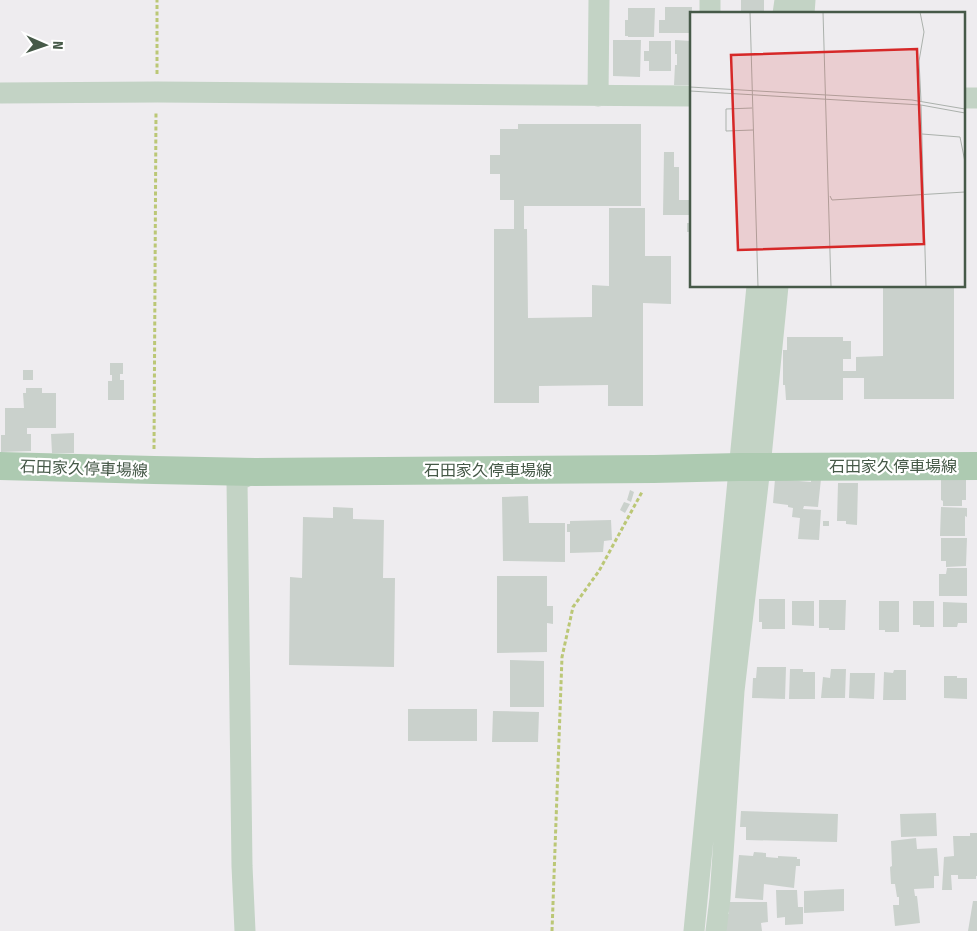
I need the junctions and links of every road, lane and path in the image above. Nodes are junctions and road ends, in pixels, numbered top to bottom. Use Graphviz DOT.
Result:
graph roads {
  1 [pos="157,0"];
  2 [pos="599,0"];
  3 [pos="157,92"];
  4 [pos="0,93"];
  5 [pos="598,96"];
  6 [pos="690,96"];
  7 [pos="964,98"];
  8 [pos="977,98"];
  9 [pos="757,288"];
  10 [pos="778,288"];
  11 [pos="0,466"];
  12 [pos="977,466"];
  13 [pos="750,467"];
  14 [pos="654,469"];
  15 [pos="154,470"];
  16 [pos="255,472"];
  17 [pos="245,931"];
  18 [pos="552,931"];
  19 [pos="694,931"];
  20 [pos="716,931"];
  1 -- 3 [label="path"];
  2 -- 5 [label="street"];
  3 -- 4 [label="street"];
  3 -- 5 [label="street"];
  3 -- 15 [label="path"];
  5 -- 6 [label="street"];
  7 -- 8 [label="street"];
  9 -- 13 [label="street"];
  10 -- 13 [label="street"];
  11 -- 15 [label="main road, 石田家久停車場線"];
  12 -- 13 [label="main road, 石田家久停車場線"];
  13 -- 14 [label="main road, 石田家久停車場線"];
  13 -- 19 [label="street"];
  13 -- 20 [label="street"];
  14 -- 16 [label="main road, 石田家久停車場線"];
  14 -- 18 [label="path"];
  15 -- 16 [label="main road, 石田家久停車場線"];
  16 -- 17 [label="street"];
}
